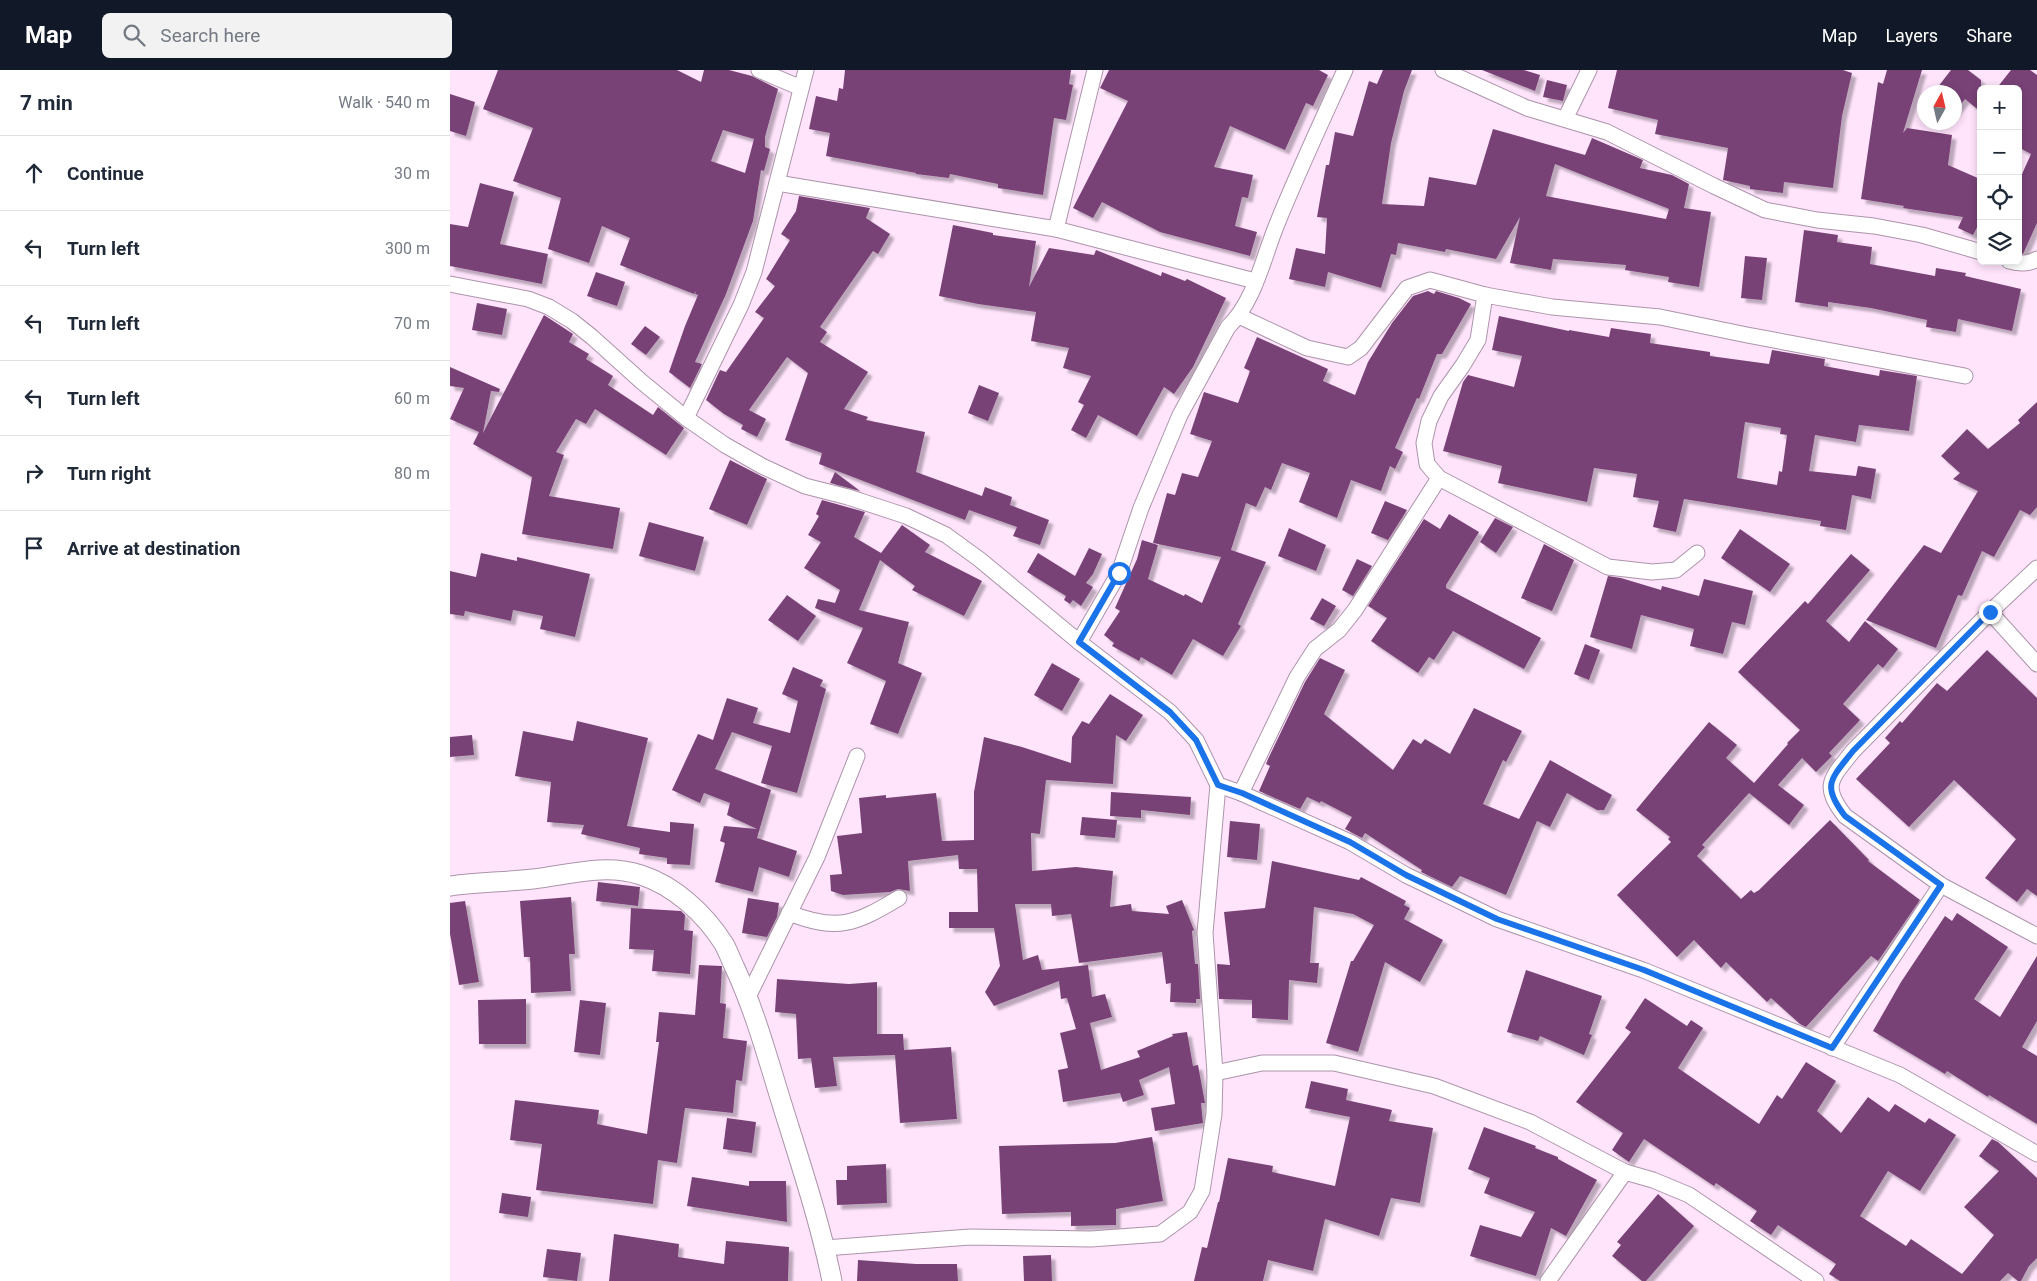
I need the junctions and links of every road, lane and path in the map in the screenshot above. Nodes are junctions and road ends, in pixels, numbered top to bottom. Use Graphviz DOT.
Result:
graph roads {
  1 [pos="759,70"];
  2 [pos="806,70"];
  3 [pos="1095,70"];
  4 [pos="1346,70"];
  5 [pos="1443,70"];
  6 [pos="1589,70"];
  7 [pos="801,88"];
  8 [pos="1565,119"];
  9 [pos="777,183"];
  10 [pos="1056,228"];
  11 [pos="1977,251"];
  12 [pos="2037,259"];
  13 [pos="2022,262"];
  14 [pos="1256,281"];
  15 [pos="450,284"];
  16 [pos="1485,295"];
  17 [pos="1240,316"];
  18 [pos="1965,376"];
  19 [pos="686,418"];
  20 [pos="1439,478"];
  21 [pos="1697,553"];
  22 [pos="2037,568"];
  23 [pos="1990,612"];
  24 [pos="1079,642"];
  25 [pos="2037,664"];
  26 [pos="857,756"];
  27 [pos="1218,785"];
  28 [pos="1242,793"];
  29 [pos="456,885"];
  30 [pos="1941,885"];
  31 [pos="899,898"];
  32 [pos="789,913"];
  33 [pos="2037,936"];
  34 [pos="748,996"];
  35 [pos="1832,1048"];
  36 [pos="1215,1073"];
  37 [pos="2037,1154"];
  38 [pos="1626,1172"];
  39 [pos="825,1248"];
  40 [pos="832,1281"];
  41 [pos="1548,1281"];
  42 [pos="1816,1281"];
  1 -- 7 [label="street"];
  2 -- 7 [label="street"];
  3 -- 10 [label="street"];
  4 -- 14 [label="street"];
  5 -- 8 [label="street"];
  6 -- 8 [label="street"];
  7 -- 9 [label="street"];
  8 -- 11 [label="street"];
  9 -- 10 [label="street"];
  9 -- 19 [label="street"];
  10 -- 14 [label="street"];
  12 -- 13 [label="street"];
  14 -- 17 [label="street"];
  15 -- 19 [label="street"];
  16 -- 17 [label="street"];
  16 -- 18 [label="street"];
  16 -- 20 [label="street"];
  17 -- 24 [label="street"];
  19 -- 24 [label="street"];
  20 -- 21 [label="street"];
  20 -- 28 [label="street"];
  22 -- 23 [label="street"];
  23 -- 25 [label="street"];
  23 -- 30 [label="street"];
  24 -- 27 [label="street"];
  26 -- 32 [label="street"];
  27 -- 28 [label="street"];
  27 -- 36 [label="street"];
  28 -- 35 [label="street"];
  29 -- 34 [label="street"];
  30 -- 33 [label="street"];
  30 -- 35 [label="street"];
  31 -- 32 [label="street"];
  32 -- 34 [label="street"];
  34 -- 39 [label="street"];
  35 -- 37 [label="street"];
  36 -- 38 [label="street"];
  36 -- 39 [label="street"];
  38 -- 41 [label="street"];
  38 -- 42 [label="street"];
  39 -- 40 [label="street"];
}
